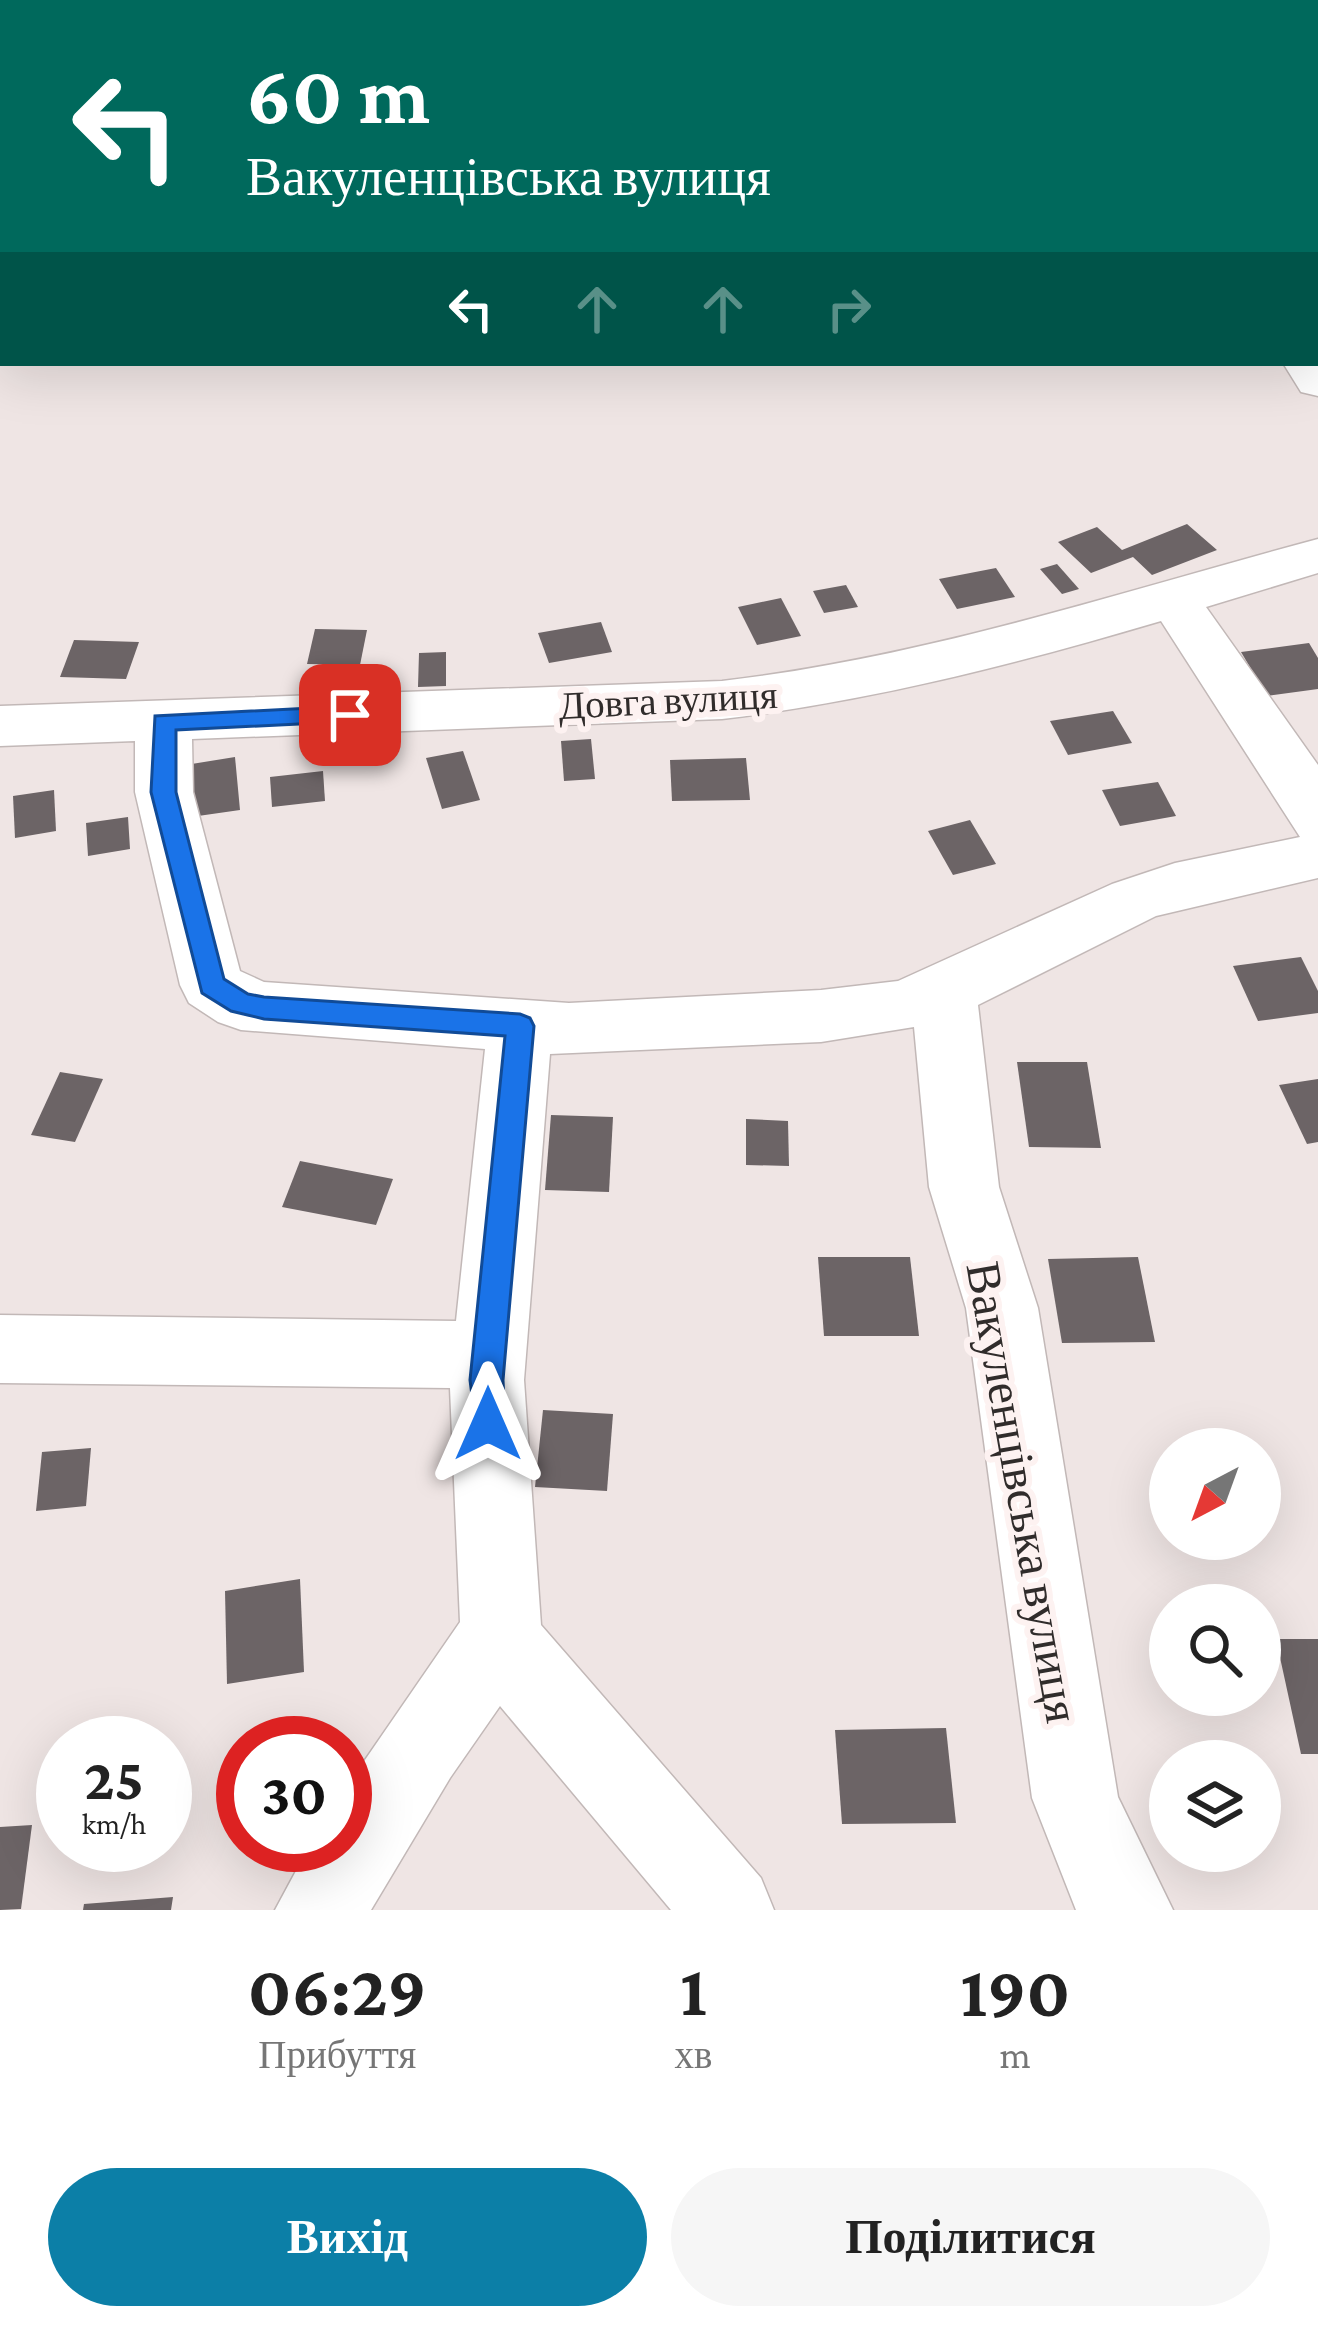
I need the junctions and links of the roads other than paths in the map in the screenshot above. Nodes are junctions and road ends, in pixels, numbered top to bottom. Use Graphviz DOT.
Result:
graph roads {
  1 [pos="1318,556"];
  2 [pos="1172,597"];
  3 [pos="163,722"];
  4 [pos="0,726"];
  5 [pos="1318,821"];
  6 [pos="1318,856"];
  7 [pos="945,992"];
  8 [pos="520,1026"];
  9 [pos="0,1349"];
  10 [pos="489,1355"];
  11 [pos="501,1634"];
  12 [pos="320,1910"];
  13 [pos="729,1910"];
  14 [pos="1128,1910"];
  1 -- 2 [label="street, Довга вулиця"];
  2 -- 3 [label="street, Довга вулиця"];
  2 -- 5 [label="street"];
  3 -- 4 [label="street, Довга вулиця"];
  3 -- 8 [label="street"];
  6 -- 7 [label="street"];
  7 -- 8 [label="street"];
  7 -- 14 [label="street, Вакуленцівська вулиця"];
  8 -- 10 [label="street"];
  9 -- 10 [label="street"];
  10 -- 11 [label="street"];
  11 -- 12 [label="street"];
  11 -- 13 [label="street"];
}
